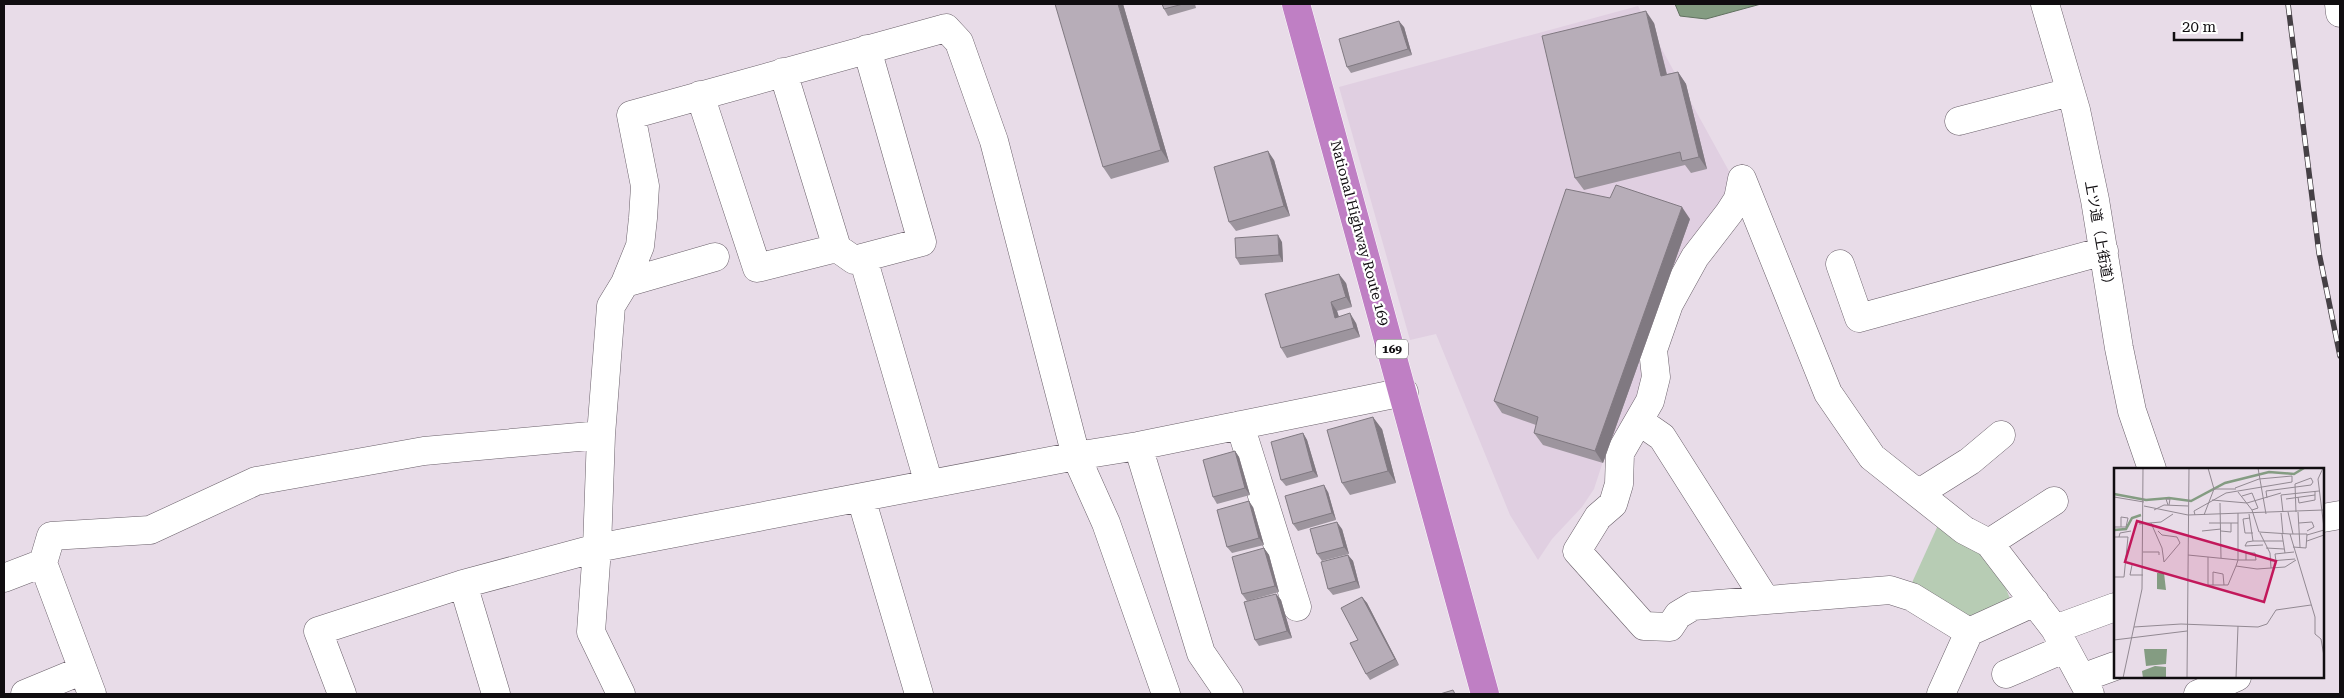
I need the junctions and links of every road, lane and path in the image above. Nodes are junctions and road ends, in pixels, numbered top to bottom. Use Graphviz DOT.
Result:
graph roads {
  1 [pos="1296,4"];
  2 [pos="2045,4"];
  3 [pos="2339,4"];
  4 [pos="2340,13"];
  5 [pos="867,49"];
  6 [pos="783,72"];
  7 [pos="2070,92"];
  8 [pos="700,95"];
  9 [pos="1959,121"];
  10 [pos="837,248"];
  11 [pos="2104,251"];
  12 [pos="715,257"];
  13 [pos="863,258"];
  14 [pos="1840,264"];
  15 [pos="626,282"];
  16 [pos="1404,392"];
  17 [pos="1640,421"];
  18 [pos="1240,424"];
  19 [pos="601,435"];
  20 [pos="2001,435"];
  21 [pos="1138,446"];
  22 [pos="1076,456"];
  23 [pos="2152,468"];
  24 [pos="929,484"];
  25 [pos="1919,493"];
  26 [pos="861,498"];
  27 [pos="2054,501"];
  28 [pos="2340,515"];
  29 [pos="2324,518"];
  30 [pos="1989,543"];
  31 [pos="597,548"];
  32 [pos="43,563"];
  33 [pos="4,578"];
  34 [pos="462,584"];
  35 [pos="1766,599"];
  36 [pos="2035,602"];
  37 [pos="1297,607"];
  38 [pos="2114,608"];
  39 [pos="1969,632"];
  40 [pos="2060,639"];
  41 [pos="2114,667"];
  42 [pos="2006,674"];
  43 [pos="87,682"];
  44 [pos="2228,682"];
  45 [pos="2086,686"];
  46 [pos="25,694"];
  47 [pos="342,694"];
  48 [pos="496,694"];
  49 [pos="621,694"];
  50 [pos="919,694"];
  51 [pos="1166,694"];
  52 [pos="1229,694"];
  53 [pos="1485,694"];
  54 [pos="1941,694"];
  55 [pos="2198,694"];
  1 -- 16 [label="highway, National Highway Route 169 / 169"];
  2 -- 7 [label="street, 上ツ道（上街道）"];
  3 -- 4 [label="street"];
  5 -- 6 [label="street"];
  5 -- 13 [label="street"];
  5 -- 22 [label="street"];
  6 -- 8 [label="street"];
  6 -- 10 [label="street"];
  7 -- 9 [label="street"];
  7 -- 11 [label="street, 上ツ道（上街道）"];
  8 -- 10 [label="street"];
  8 -- 15 [label="street"];
  10 -- 13 [label="street"];
  11 -- 14 [label="street"];
  11 -- 23 [label="street, 上ツ道（上街道）"];
  12 -- 15 [label="street"];
  13 -- 24 [label="street"];
  15 -- 19 [label="street"];
  16 -- 18 [label="street"];
  16 -- 53 [label="highway, National Highway Route 169 / 169"];
  17 -- 25 [label="street"];
  17 -- 35 [label="street"];
  17 -- 35 [label="street"];
  18 -- 21 [label="street"];
  18 -- 37 [label="street"];
  19 -- 31 [label="street"];
  19 -- 32 [label="street"];
  20 -- 25 [label="street"];
  21 -- 22 [label="street"];
  21 -- 52 [label="street"];
  22 -- 24 [label="street"];
  22 -- 51 [label="street"];
  24 -- 26 [label="street"];
  25 -- 30 [label="street"];
  26 -- 31 [label="street"];
  26 -- 50 [label="street"];
  27 -- 30 [label="street"];
  28 -- 29 [label="street"];
  30 -- 36 [label="street"];
  31 -- 34 [label="street"];
  31 -- 49 [label="street"];
  32 -- 33 [label="street"];
  32 -- 43 [label="street"];
  34 -- 47 [label="street"];
  34 -- 48 [label="street"];
  35 -- 39 [label="street"];
  36 -- 39 [label="street"];
  36 -- 40 [label="street"];
  38 -- 40 [label="street"];
  39 -- 54 [label="street"];
  40 -- 42 [label="street"];
  40 -- 45 [label="street"];
  41 -- 45 [label="street"];
  43 -- 46 [label="street"];
  44 -- 55 [label="street"];
}
